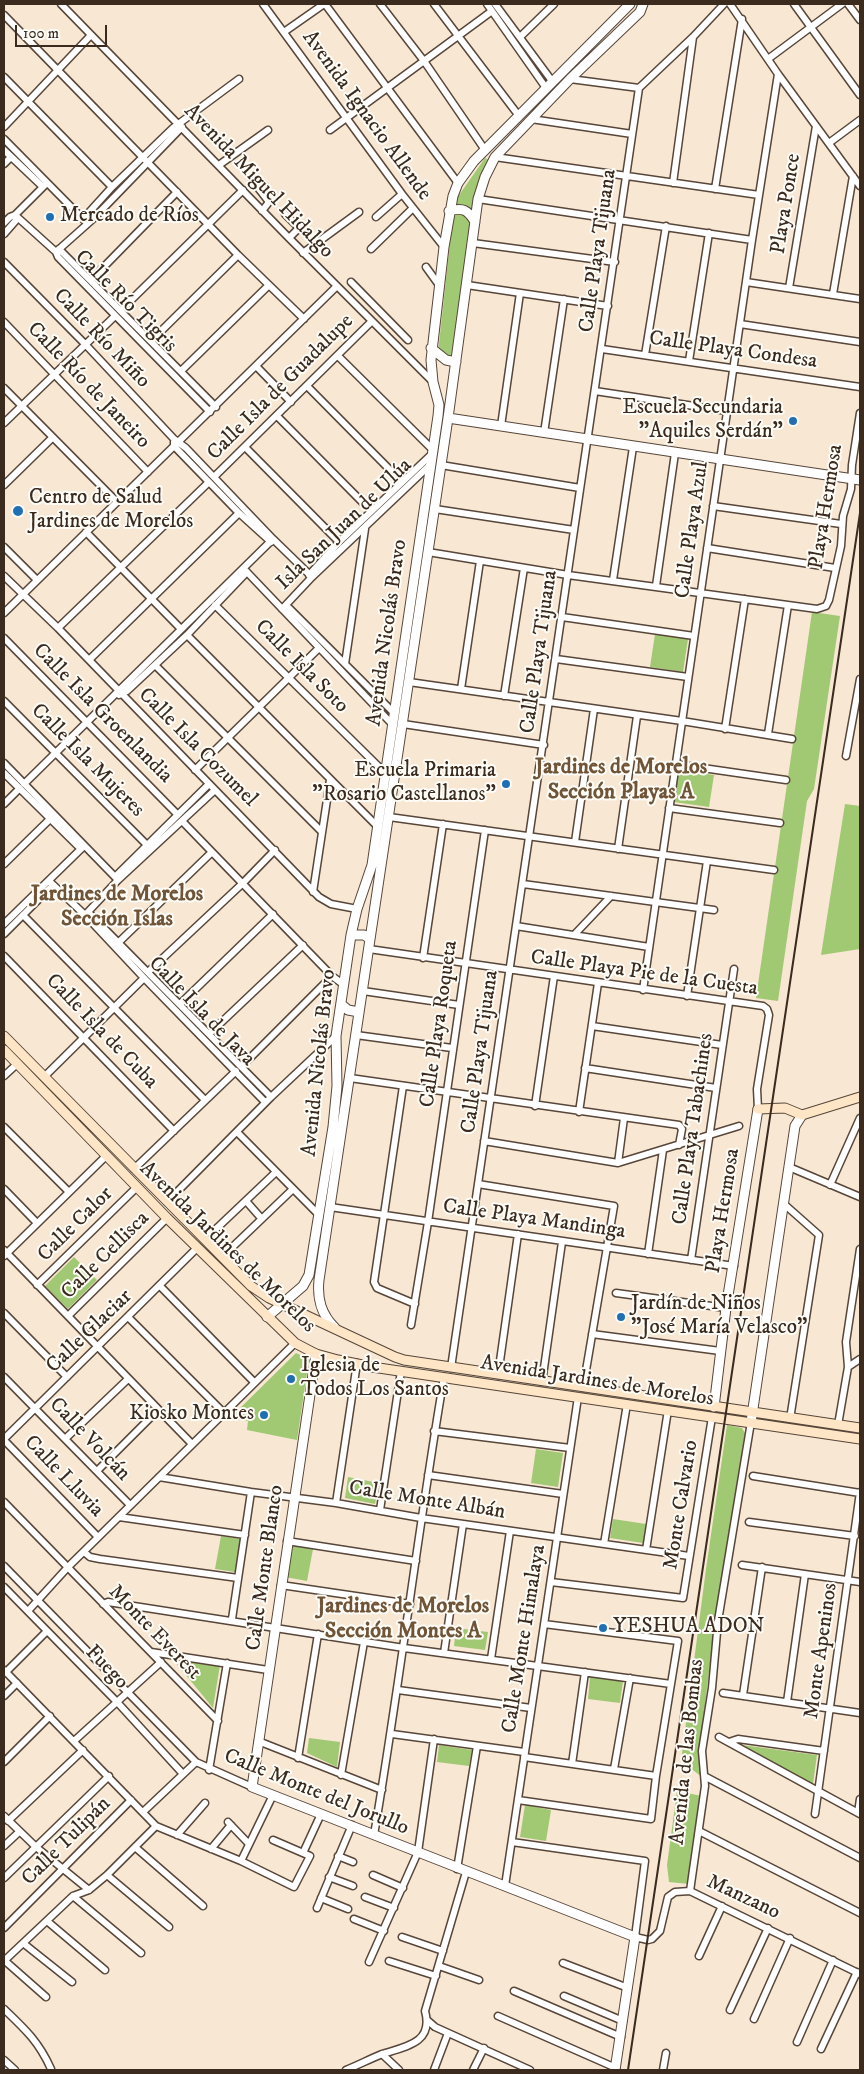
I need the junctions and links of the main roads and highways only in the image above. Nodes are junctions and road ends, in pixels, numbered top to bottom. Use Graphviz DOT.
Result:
graph roads {
  1 [pos="4,1036"];
  2 [pos="4,1050"];
  3 [pos="54,1086"];
  4 [pos="47,1094"];
  5 [pos="856,1098"];
  6 [pos="758,1109"];
  7 [pos="376,1348"];
  8 [pos="372,1366"];
  9 [pos="604,1396"];
  10 [pos="752,1418"];
  11 [pos="860,1428"];
  12 [pos="860,1439"];
  1 -- 3 [label="main road, Avenida Jardines de Morelos"];
  2 -- 4 [label="main road, Avenida Jardines de Morelos"];
  3 -- 4 [label="main road"];
  3 -- 7 [label="main road, Avenida Jardines de Morelos"];
  4 -- 8 [label="main road, Avenida Jardines de Morelos"];
  5 -- 6 [label="main road"];
  7 -- 8 [label="main road"];
  7 -- 9 [label="main road, Avenida Jardines de Morelos"];
  8 -- 9 [label="main road, Avenida Jardines de Morelos"];
  9 -- 10 [label="main road, Avenida Jardines de Morelos"];
  9 -- 10 [label="main road, Avenida Jardines de Morelos"];
  10 -- 11 [label="main road, Avenida Jardines de Morelos"];
  10 -- 12 [label="main road, Avenida Jardines de Morelos"];
}
